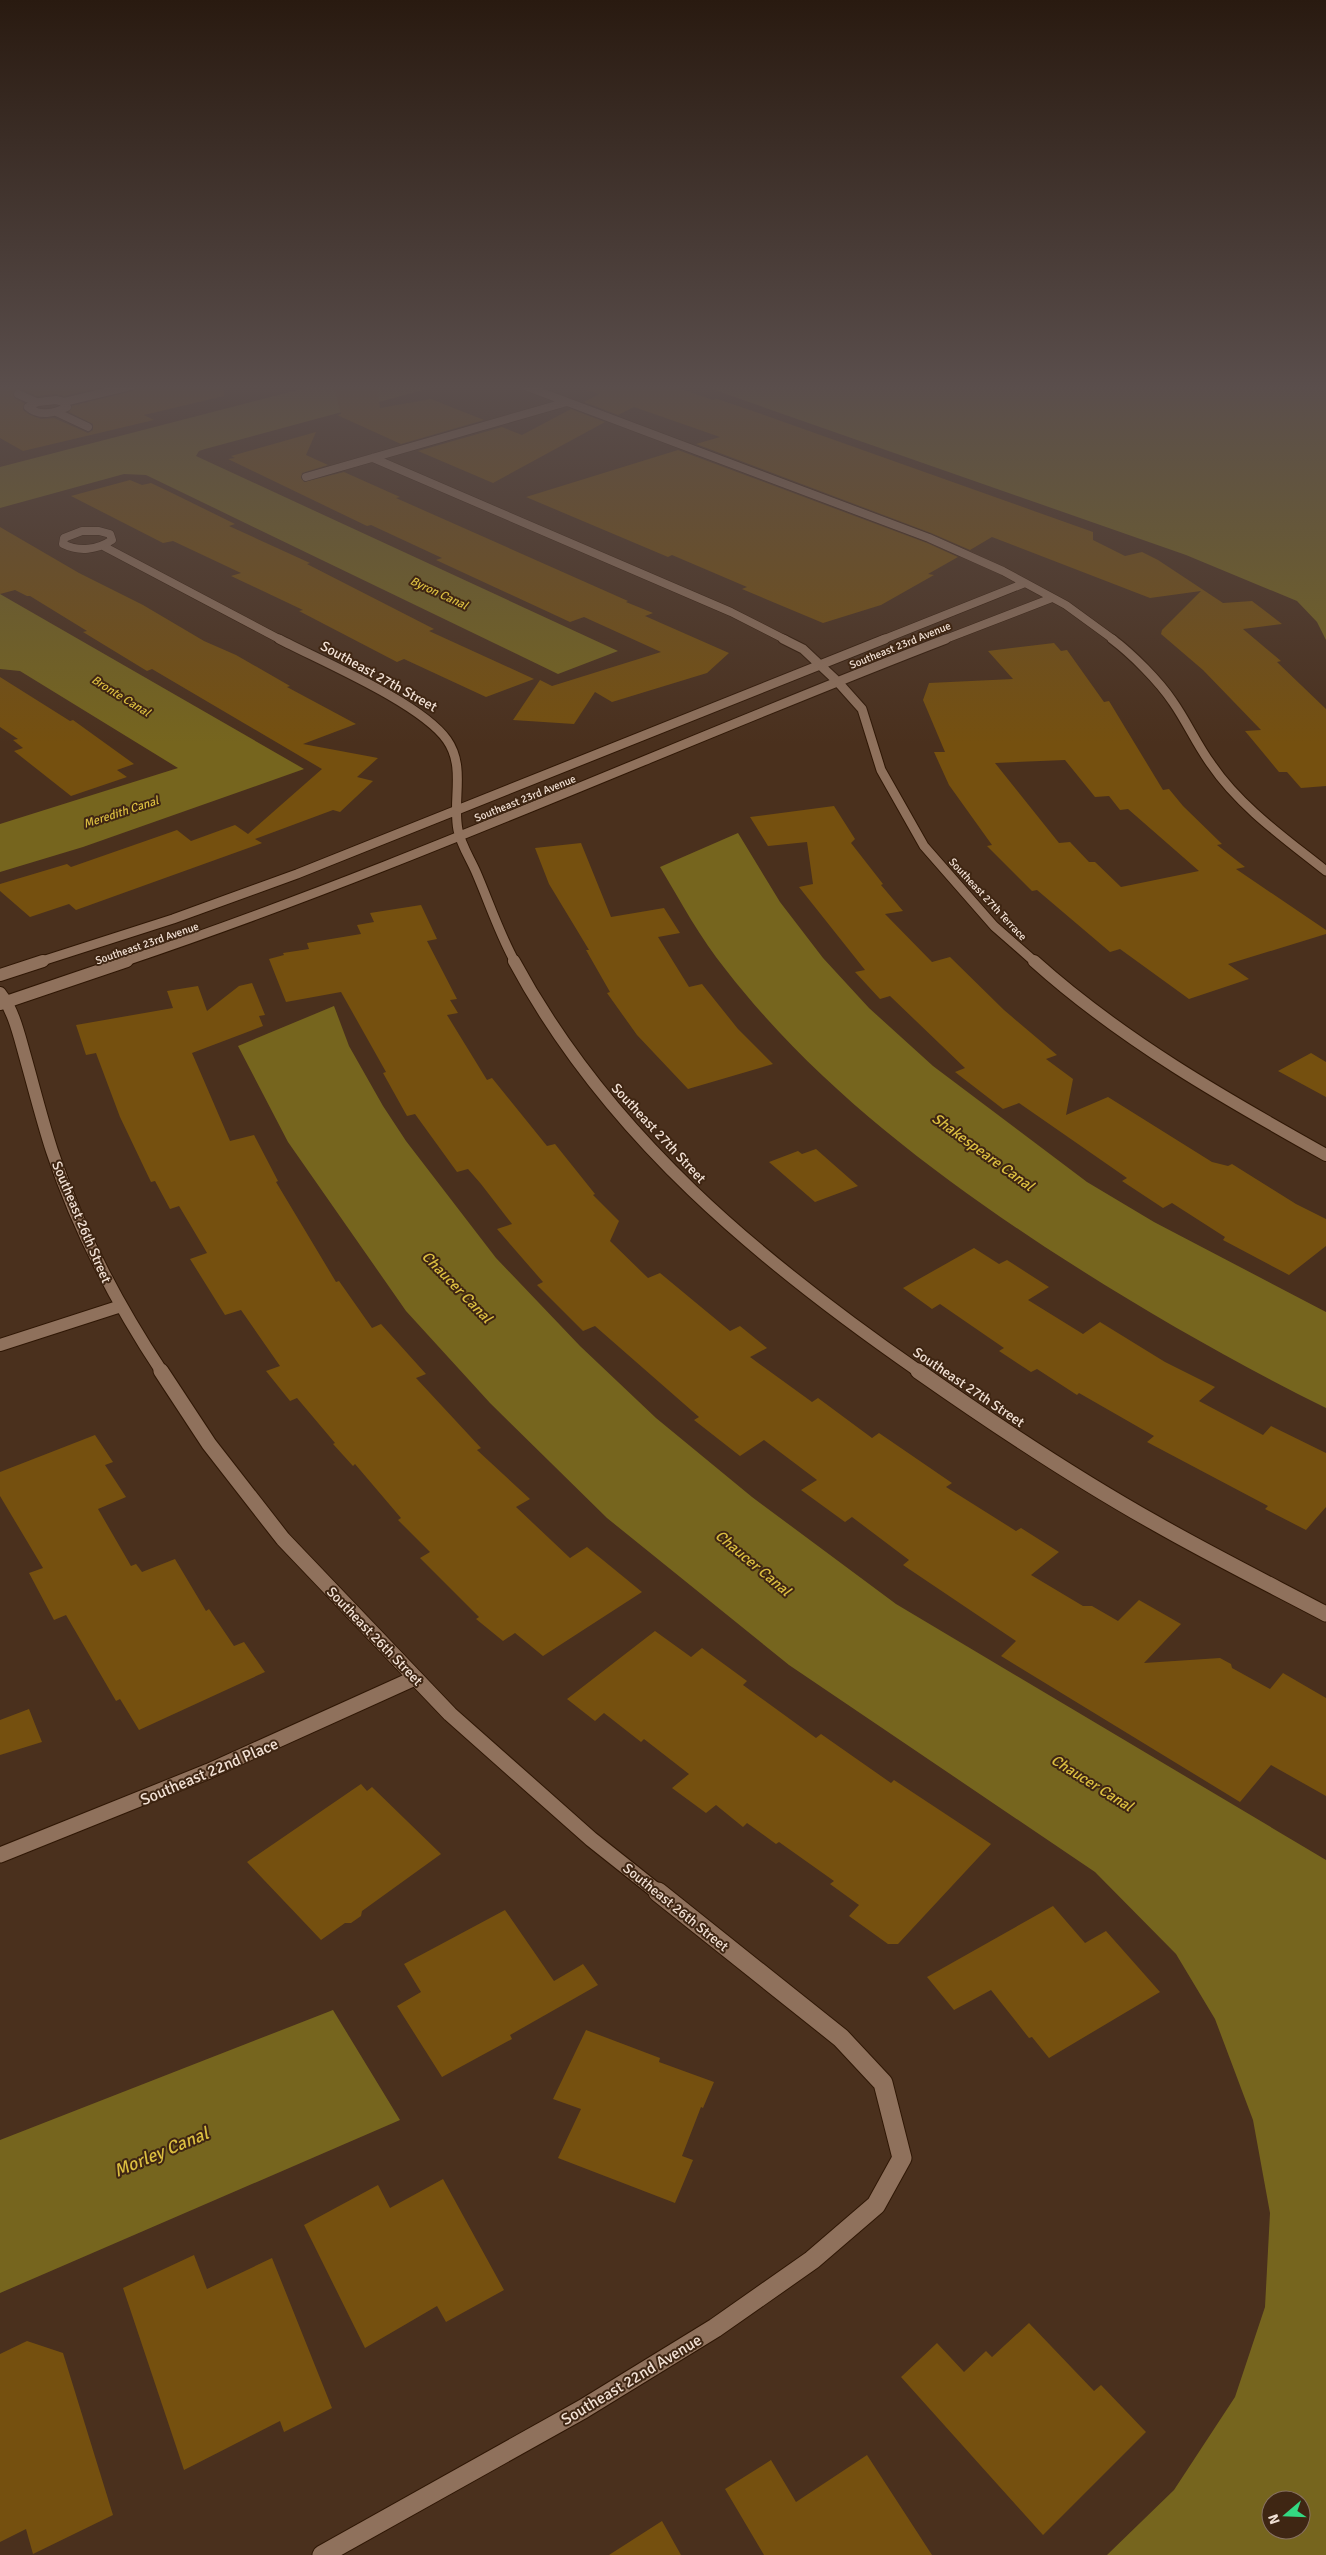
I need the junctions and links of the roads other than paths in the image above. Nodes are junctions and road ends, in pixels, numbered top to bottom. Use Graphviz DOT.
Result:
graph roads {
  1 [pos="483,505"];
  2 [pos="842,505"];
  3 [pos="103,546"];
  4 [pos="1025,582"];
  5 [pos="1052,598"];
  6 [pos="820,664"];
  7 [pos="838,682"];
  8 [pos="458,810"];
  9 [pos="458,836"];
  10 [pos="1326,871"];
  11 [pos="0,975"];
  12 [pos="2,1000"];
  13 [pos="1326,1154"];
  14 [pos="121,1306"];
  15 [pos="0,1345"];
  16 [pos="1326,1614"];
  17 [pos="415,1678"];
  18 [pos="0,1855"];
  19 [pos="902,2158"];
  20 [pos="322,2555"];
  1 -- 6 [label="street, Southeast 27th Terrace"];
  2 -- 4 [label="street"];
  3 -- 3 [label="street"];
  3 -- 8 [label="street, Southeast 27th Street"];
  4 -- 5 [label="street"];
  4 -- 6 [label="street, Southeast 23rd Avenue"];
  5 -- 7 [label="street, Southeast 23rd Avenue"];
  5 -- 10 [label="street"];
  6 -- 7 [label="street, Southeast 27th Terrace"];
  6 -- 8 [label="street, Southeast 23rd Avenue"];
  7 -- 9 [label="street, Southeast 23rd Avenue"];
  7 -- 13 [label="street, Southeast 27th Terrace"];
  8 -- 9 [label="street, Southeast 27th Street"];
  8 -- 11 [label="street, Southeast 23rd Avenue"];
  9 -- 12 [label="street, Southeast 23rd Avenue"];
  9 -- 16 [label="street, Southeast 27th Street"];
  12 -- 14 [label="street, Southeast 26th Street"];
  14 -- 15 [label="street"];
  14 -- 17 [label="street, Southeast 26th Street"];
  17 -- 18 [label="street, Southeast 22nd Place"];
  17 -- 19 [label="street, Southeast 26th Street"];
  19 -- 20 [label="street, Southeast 22nd Avenue"];
}
